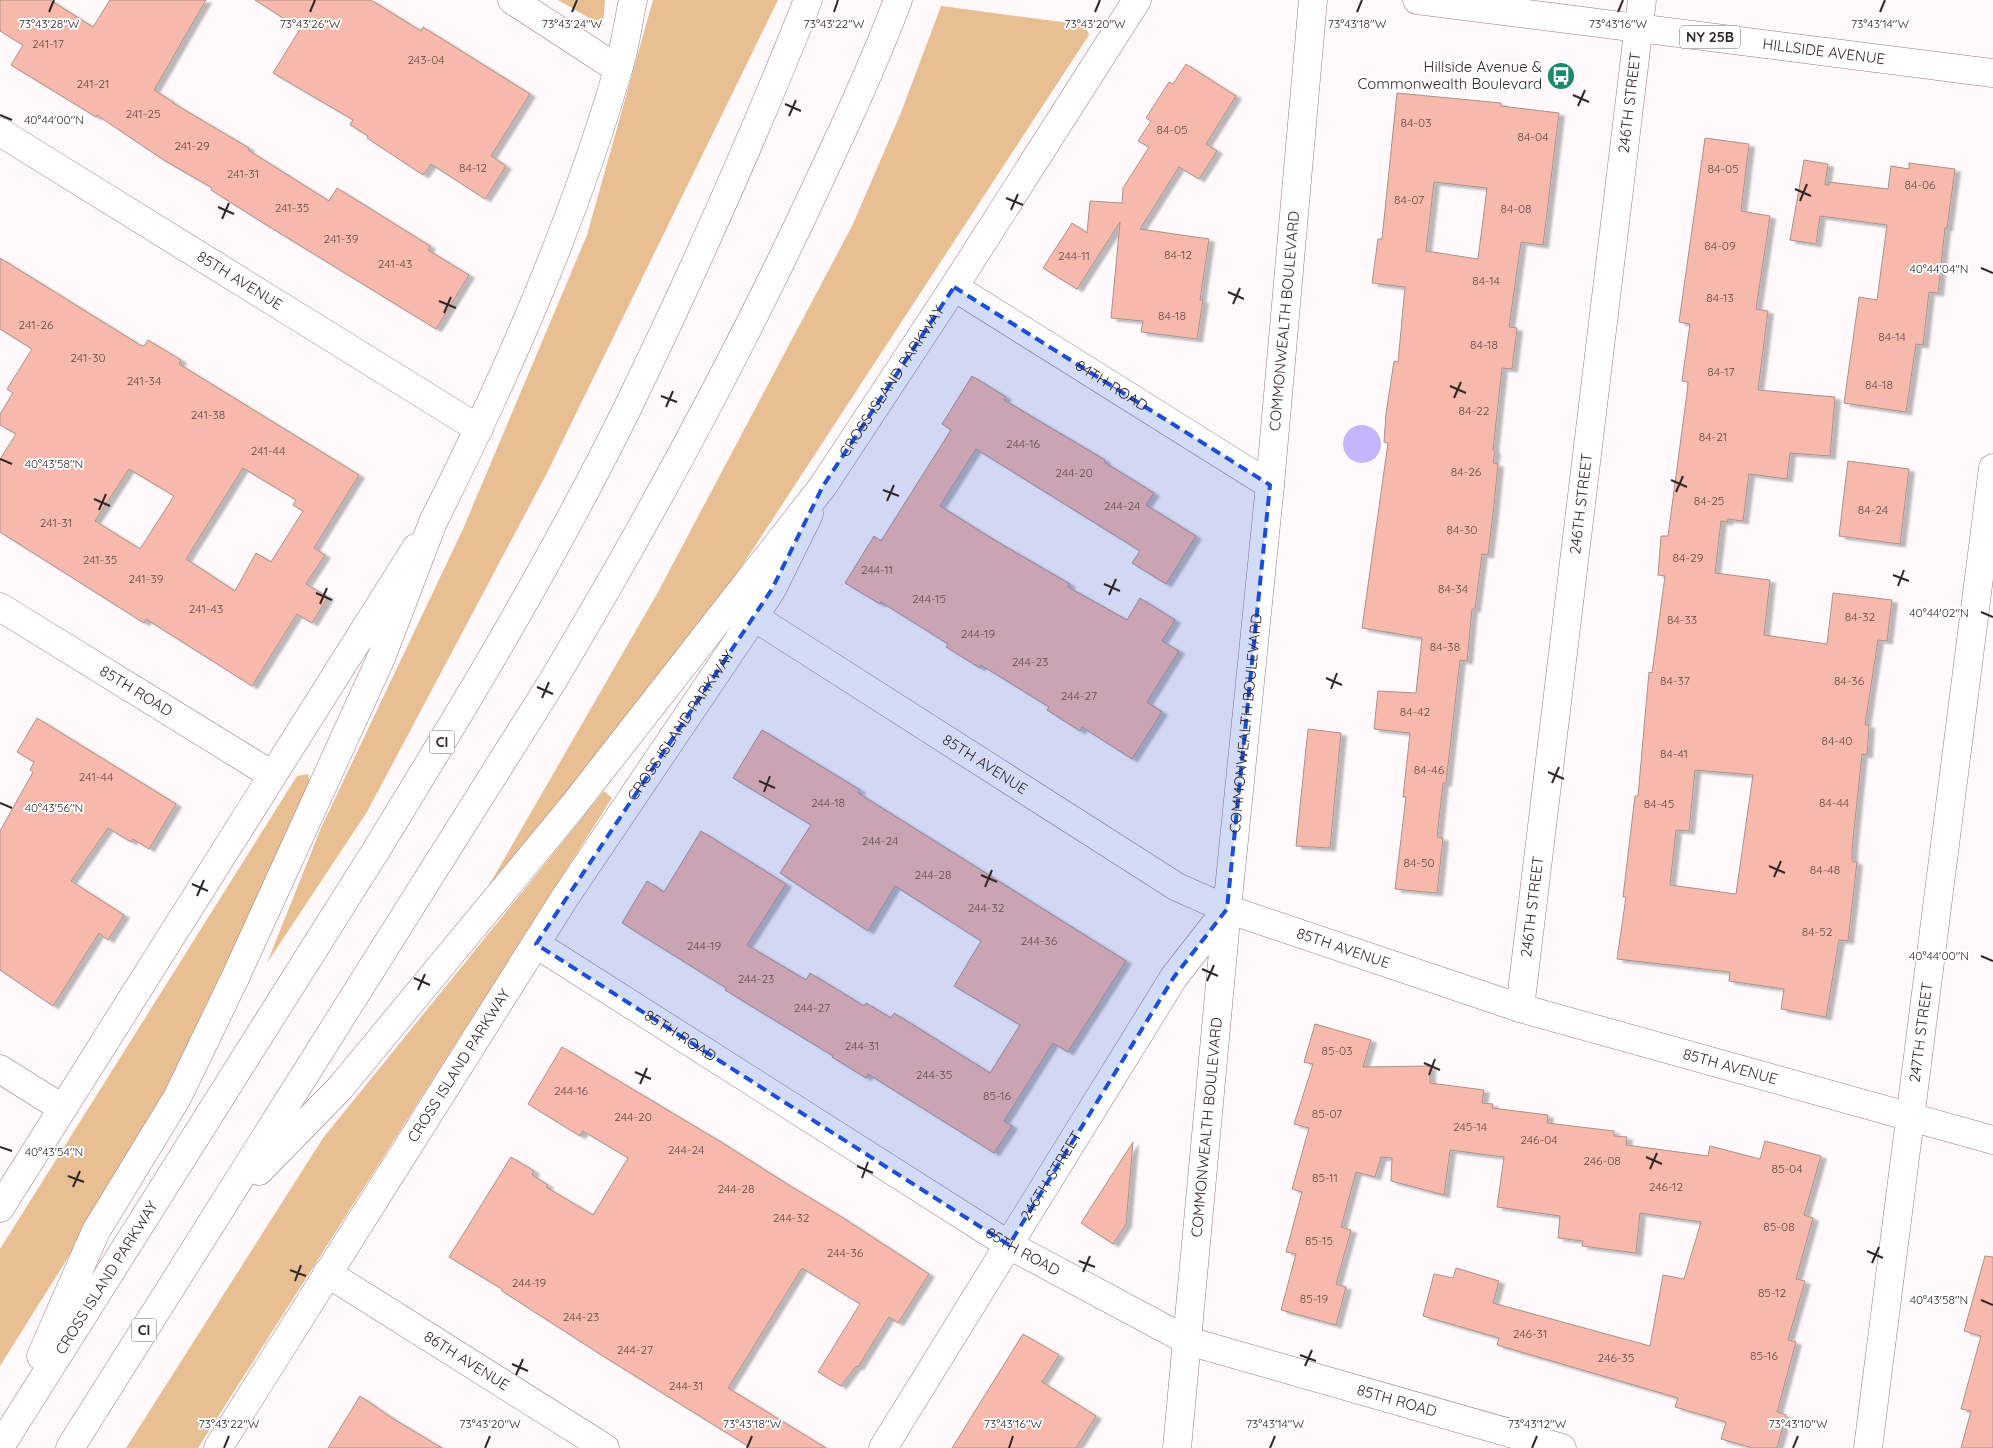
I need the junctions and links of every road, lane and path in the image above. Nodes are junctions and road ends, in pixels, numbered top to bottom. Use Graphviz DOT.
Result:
graph roads {
  1 [pos="512,0"];
  2 [pos="633,0"];
  3 [pos="808,0"];
  4 [pos="898,0"];
  5 [pos="1137,0"];
  6 [pos="1313,0"];
  7 [pos="1417,0"];
  8 [pos="1642,0"];
  9 [pos="1638,28"];
  10 [pos="618,69"];
  11 [pos="1993,73"];
  12 [pos="0,132"];
  13 [pos="954,287"];
  14 [pos="479,429"];
  15 [pos="1993,468"];
  16 [pos="1270,485"];
  17 [pos="823,486"];
  18 [pos="433,522"];
  19 [pos="0,607"];
  20 [pos="754,617"];
  21 [pos="272,775"];
  22 [pos="1227,909"];
  23 [pos="536,944"];
  24 [pos="1520,1008"];
  25 [pos="0,1069"];
  26 [pos="62,1108"];
  27 [pos="1910,1117"];
  28 [pos="1993,1140"];
  29 [pos="0,1208"];
  30 [pos="218,1212"];
  31 [pos="1009,1245"];
  32 [pos="327,1273"];
  33 [pos="1188,1341"];
  34 [pos="1,1446"];
  35 [pos="70,1448"];
  36 [pos="218,1448"];
  37 [pos="605,1448"];
  38 [pos="883,1448"];
  39 [pos="1177,1448"];
  40 [pos="1562,1448"];
  41 [pos="1868,1448"];
  1 -- 10 [label="main road"];
  2 -- 10 [label="main road"];
  3 -- 34 [label="main road, CROSS ISLAND PARKWAY / CI"];
  4 -- 30 [label="main road, CI"];
  5 -- 13 [label="main road, CROSS ISLAND PARKWAY"];
  6 -- 16 [label="main road, COMMONWEALTH BOULEVARD"];
  7 -- 9 [label="main road, HILLSIDE AVENUE / NY 25B"];
  8 -- 9 [label="main road, 246TH STREET"];
  9 -- 11 [label="main road, HILLSIDE AVENUE / NY 25B"];
  9 -- 24 [label="main road, 246TH STREET"];
  10 -- 14 [label="main road"];
  12 -- 14 [label="main road, 85TH AVENUE"];
  13 -- 16 [label="main road, 84TH ROAD"];
  13 -- 17 [label="main road, CROSS ISLAND PARKWAY"];
  14 -- 18 [label="main road"];
  15 -- 27 [label="main road, 247TH STREET"];
  16 -- 22 [label="main road, COMMONWEALTH BOULEVARD"];
  17 -- 20 [label="main road, CROSS ISLAND PARKWAY"];
  17 -- 30 [label="main road"];
  18 -- 21 [label="main road"];
  18 -- 34 [label="main road"];
  19 -- 21 [label="main road, 85TH ROAD"];
  20 -- 22 [label="main road, 85TH AVENUE"];
  20 -- 23 [label="main road, CROSS ISLAND PARKWAY"];
  21 -- 26 [label="main road"];
  22 -- 24 [label="main road, 85TH AVENUE"];
  22 -- 31 [label="main road, 246TH STREET"];
  22 -- 33 [label="main road, COMMONWEALTH BOULEVARD"];
  23 -- 31 [label="main road, 85TH ROAD"];
  23 -- 32 [label="main road, CROSS ISLAND PARKWAY"];
  24 -- 27 [label="main road, 85TH AVENUE"];
  25 -- 26 [label="main road"];
  26 -- 29 [label="main road"];
  27 -- 28 [label="main road, 85TH AVENUE"];
  27 -- 41 [label="main road, 247TH STREET"];
  30 -- 35 [label="main road, CI"];
  31 -- 33 [label="main road, 85TH ROAD"];
  31 -- 38 [label="main road, 246TH STREET"];
  32 -- 36 [label="main road, CROSS ISLAND PARKWAY"];
  32 -- 37 [label="main road, 86TH AVENUE"];
  33 -- 39 [label="main road, COMMONWEALTH BOULEVARD"];
  33 -- 40 [label="main road, 85TH ROAD"];
}
